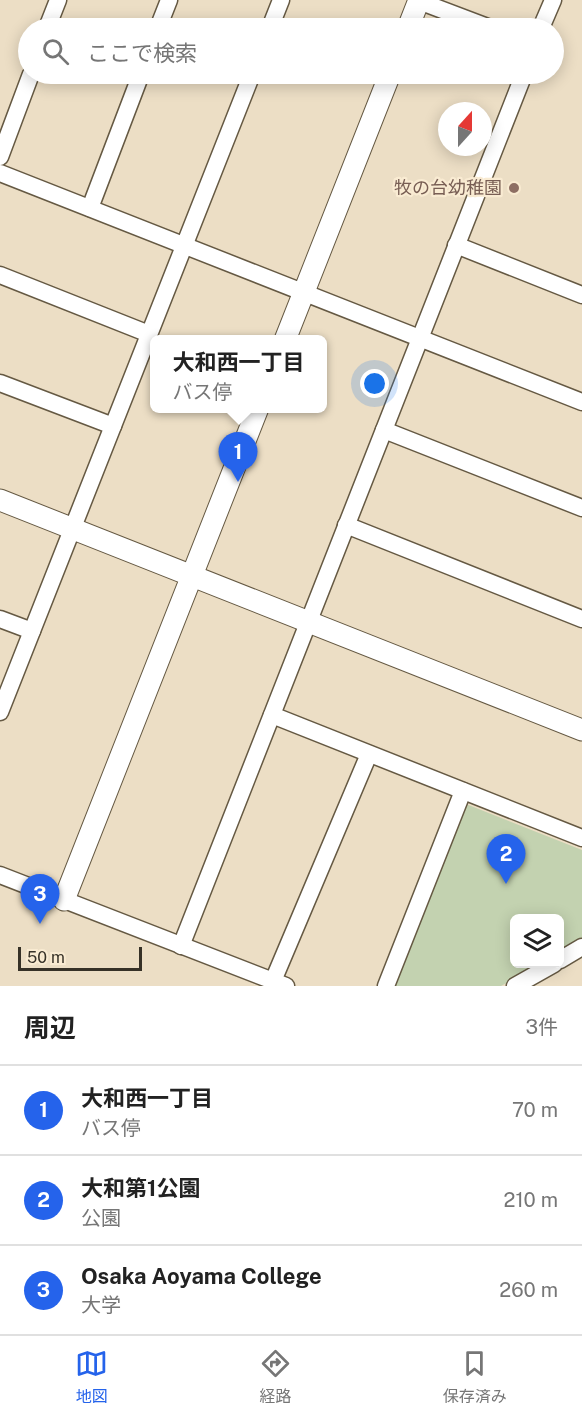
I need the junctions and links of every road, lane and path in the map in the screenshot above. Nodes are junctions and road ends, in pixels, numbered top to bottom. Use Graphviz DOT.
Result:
graph roads {
  1 [pos="58,0"];
  2 [pos="169,0"];
  3 [pos="281,0"];
  4 [pos="419,0"];
  5 [pos="553,0"];
  6 [pos="51,18"];
  7 [pos="162,18"];
  8 [pos="274,18"];
  9 [pos="412,18"];
  10 [pos="465,18"];
  11 [pos="546,18"];
  12 [pos="27,84"];
  13 [pos="137,84"];
  14 [pos="248,84"];
  15 [pos="386,84"];
  16 [pos="520,84"];
  17 [pos="0,157"];
  18 [pos="0,173"];
  19 [pos="90,208"];
  20 [pos="184,245"];
  21 [pos="456,245"];
  22 [pos="0,275"];
  23 [pos="304,292"];
  24 [pos="582,295"];
  25 [pos="149,334"];
  26 [pos="287,335"];
  27 [pos="420,338"];
  28 [pos="0,383"];
  29 [pos="582,402"];
  30 [pos="256,413"];
  31 [pos="113,426"];
  32 [pos="384,430"];
  33 [pos="0,500"];
  34 [pos="582,508"];
  35 [pos="346,525"];
  36 [pos="73,528"];
  37 [pos="192,575"];
  38 [pos="0,619"];
  39 [pos="582,619"];
  40 [pos="309,621"];
  41 [pos="32,631"];
  42 [pos="0,712"];
  43 [pos="272,715"];
  44 [pos="582,730"];
  45 [pos="369,754"];
  46 [pos="463,791"];
  47 [pos="582,838"];
  48 [pos="0,875"];
  49 [pos="64,900"];
  50 [pos="181,946"];
  51 [pos="582,947"];
  52 [pos="564,958"];
  53 [pos="546,968"];
  54 [pos="279,983"];
  55 [pos="386,986"];
  56 [pos="515,986"];
  1 -- 6 [label="street"];
  2 -- 7 [label="street"];
  3 -- 8 [label="street"];
  4 -- 9 [label="street"];
  4 -- 10 [label="street"];
  5 -- 11 [label="street"];
  12 -- 17 [label="street"];
  13 -- 19 [label="street"];
  14 -- 20 [label="street"];
  15 -- 23 [label="street"];
  16 -- 21 [label="street"];
  18 -- 19 [label="street"];
  19 -- 20 [label="street"];
  20 -- 23 [label="street"];
  20 -- 25 [label="street"];
  21 -- 24 [label="street"];
  21 -- 27 [label="street"];
  22 -- 25 [label="street"];
  23 -- 26 [label="street"];
  23 -- 27 [label="street"];
  25 -- 31 [label="street"];
  27 -- 29 [label="street"];
  27 -- 32 [label="street"];
  28 -- 31 [label="street"];
  30 -- 37 [label="street"];
  31 -- 36 [label="street"];
  32 -- 34 [label="street"];
  32 -- 35 [label="street"];
  33 -- 36 [label="street"];
  35 -- 39 [label="street"];
  35 -- 40 [label="street"];
  36 -- 37 [label="street"];
  36 -- 41 [label="street"];
  37 -- 40 [label="street"];
  37 -- 49 [label="street"];
  38 -- 41 [label="street"];
  40 -- 43 [label="street"];
  40 -- 44 [label="street"];
  41 -- 42 [label="street"];
  43 -- 45 [label="street"];
  43 -- 50 [label="street"];
  45 -- 46 [label="street"];
  45 -- 54 [label="street"];
  46 -- 47 [label="street"];
  46 -- 55 [label="street"];
  48 -- 49 [label="street"];
  49 -- 50 [label="street"];
  50 -- 54 [label="street"];
  51 -- 52 [label="street"];
  53 -- 56 [label="street"];
}
